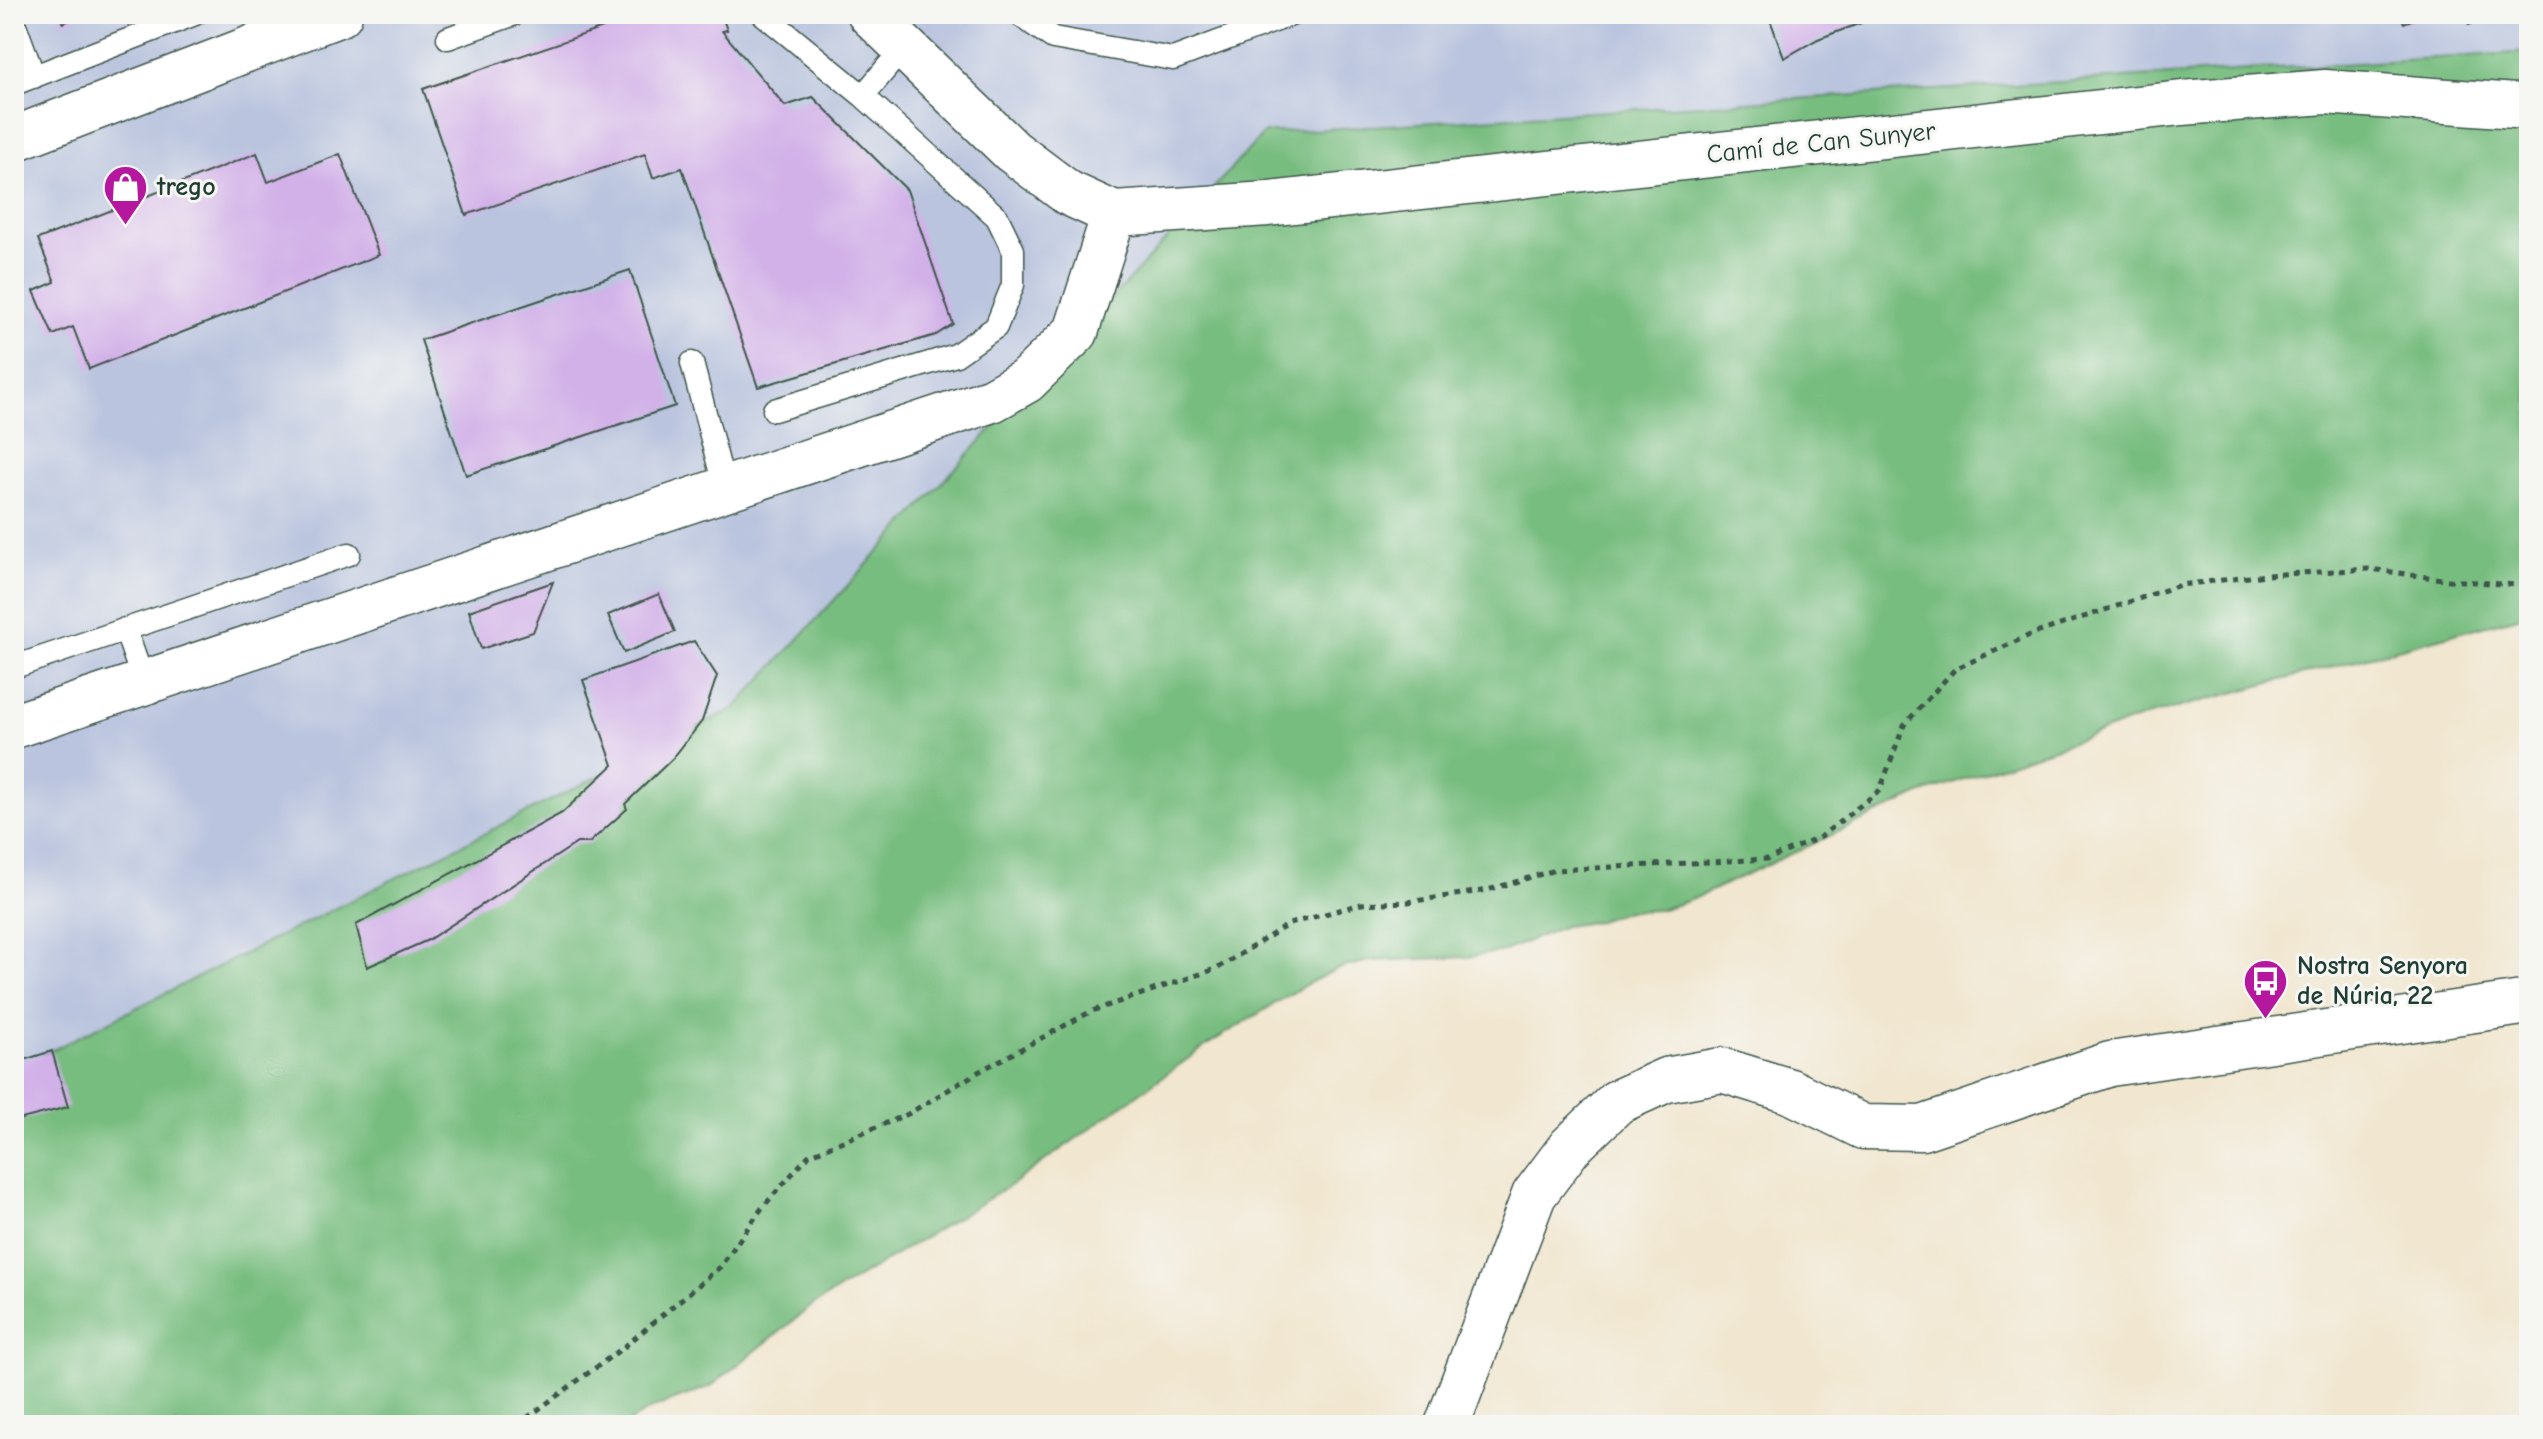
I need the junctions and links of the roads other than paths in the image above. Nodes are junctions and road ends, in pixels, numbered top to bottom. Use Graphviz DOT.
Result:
graph roads {
  1 [pos="195,14"];
  2 [pos="340,14"];
  3 [pos="515,14"];
  4 [pos="763,14"];
  5 [pos="870,14"];
  6 [pos="1293,14"];
  7 [pos="1027,16"];
  8 [pos="14,22"];
  9 [pos="448,38"];
  10 [pos="904,47"];
  11 [pos="24,81"];
  12 [pos="863,96"];
  13 [pos="2529,107"];
  14 [pos="14,139"];
  15 [pos="1114,214"];
  16 [pos="692,363"];
  17 [pos="774,410"];
  18 [pos="725,489"];
  19 [pos="349,554"];
  20 [pos="125,629"];
  21 [pos="14,667"];
  22 [pos="144,683"];
  23 [pos="14,726"];
  24 [pos="2529,1002"];
  25 [pos="1447,1425"];
  1 -- 11 [label="lane"];
  2 -- 14 [label="street"];
  3 -- 9 [label="lane"];
  4 -- 12 [label="lane"];
  5 -- 10 [label="street"];
  6 -- 7 [label="lane"];
  8 -- 11 [label="lane"];
  10 -- 12 [label="lane"];
  10 -- 15 [label="street"];
  12 -- 17 [label="lane"];
  13 -- 15 [label="street, Camí de Can Sunyer"];
  15 -- 18 [label="street"];
  16 -- 18 [label="lane"];
  18 -- 22 [label="street"];
  19 -- 20 [label="lane"];
  20 -- 21 [label="lane"];
  20 -- 22 [label="lane"];
  22 -- 23 [label="street"];
  24 -- 25 [label="street"];
}
